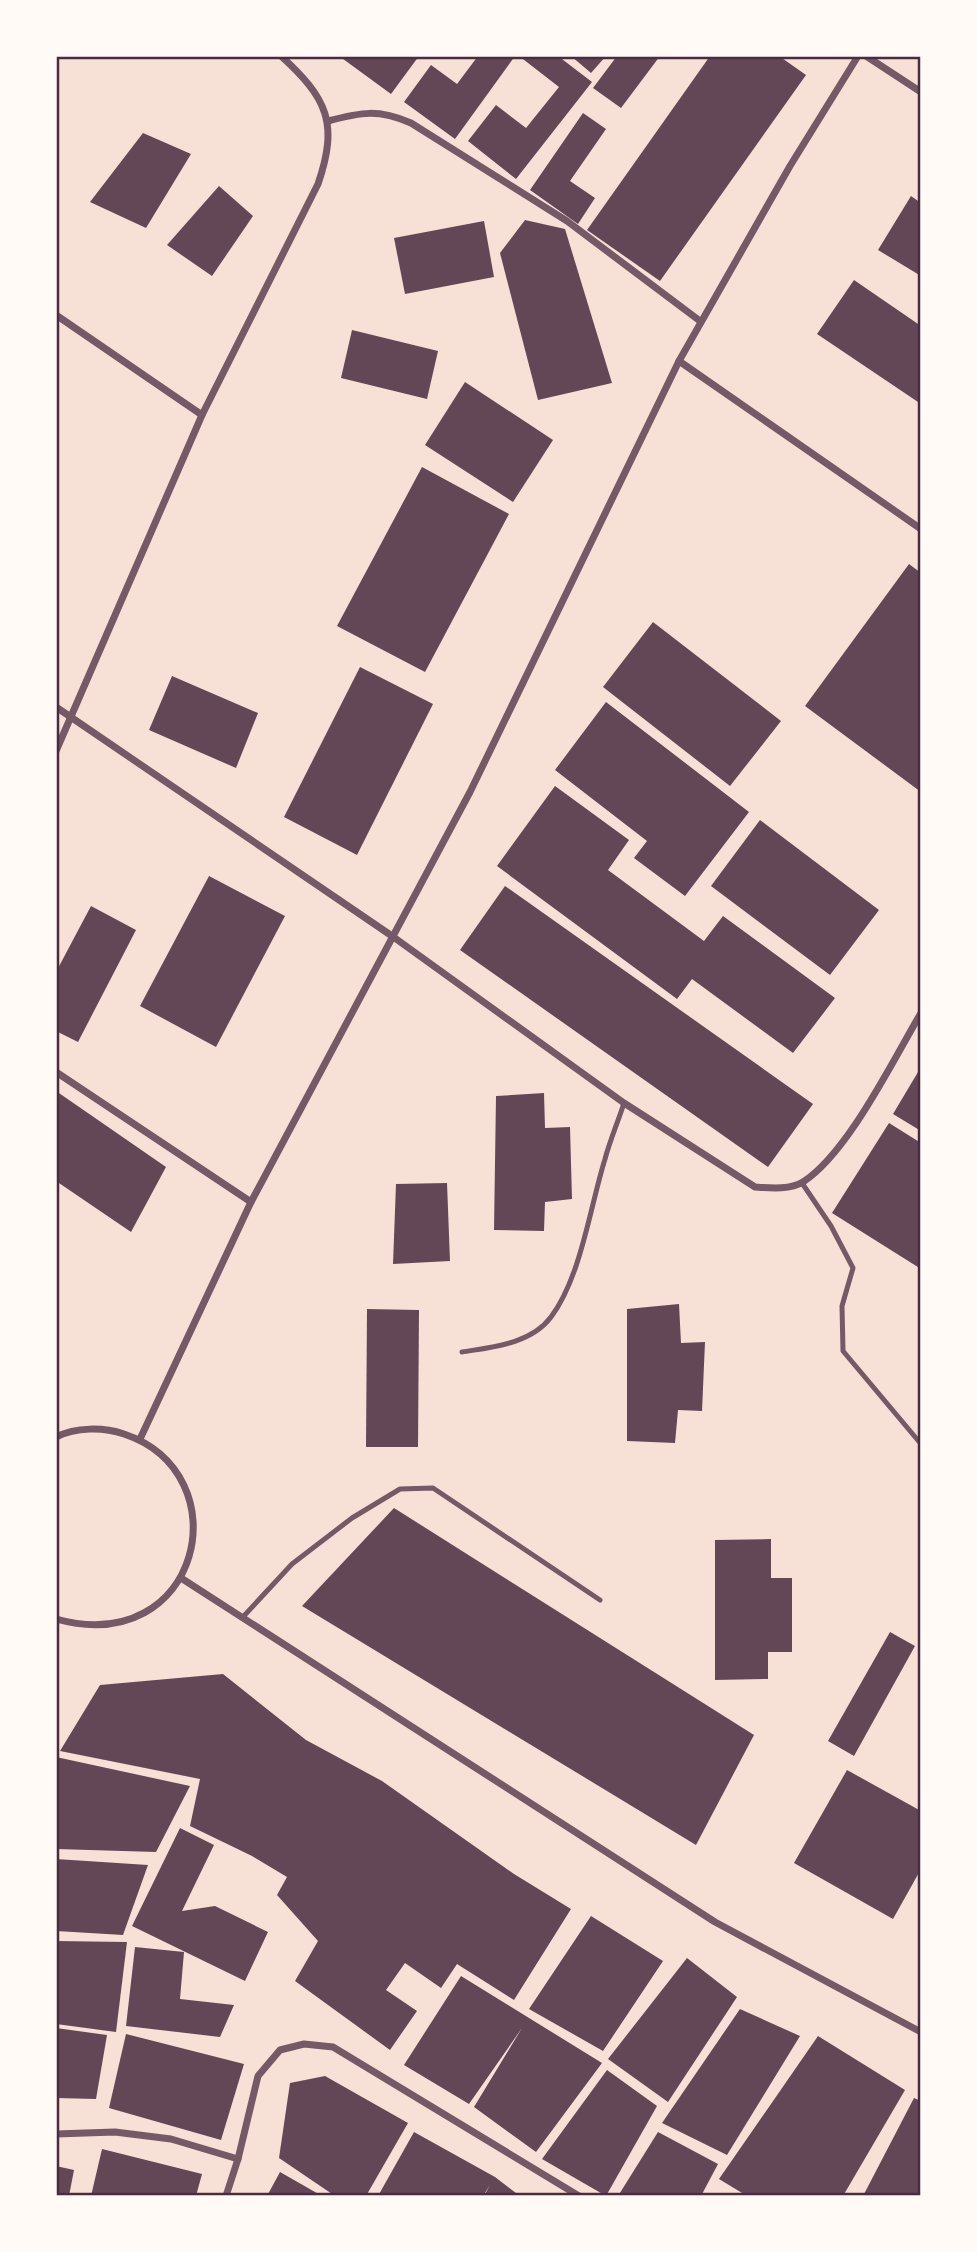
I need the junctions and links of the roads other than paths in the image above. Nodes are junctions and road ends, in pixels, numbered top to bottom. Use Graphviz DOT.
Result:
graph roads {
  1 [pos="281,56"];
  2 [pos="858,56"];
  3 [pos="866,56"];
  4 [pos="921,92"];
  5 [pos="328,121"];
  6 [pos="56,315"];
  7 [pos="700,321"];
  8 [pos="679,361"];
  9 [pos="202,415"];
  10 [pos="921,529"];
  11 [pos="56,707"];
  12 [pos="73,718"];
  13 [pos="56,751"];
  14 [pos="392,936"];
  15 [pos="921,1013"];
  16 [pos="56,1072"];
  17 [pos="624,1103"];
  18 [pos="802,1183"];
  19 [pos="251,1202"];
  20 [pos="462,1352"];
  21 [pos="56,1437"];
  22 [pos="139,1439"];
  23 [pos="921,1444"];
  24 [pos="181,1578"];
  25 [pos="600,1600"];
  26 [pos="242,1618"];
  27 [pos="56,1619"];
  28 [pos="921,2032"];
  29 [pos="56,2134"];
  30 [pos="239,2159"];
  31 [pos="226,2196"];
  32 [pos="579,2196"];
  1 -- 5 [label="street"];
  2 -- 7 [label="street"];
  3 -- 4 [label="street"];
  5 -- 7 [label="street"];
  5 -- 9 [label="street"];
  6 -- 9 [label="street"];
  7 -- 8 [label="street"];
  8 -- 10 [label="street"];
  8 -- 14 [label="street"];
  9 -- 12 [label="street"];
  11 -- 12 [label="street"];
  12 -- 13 [label="street"];
  12 -- 14 [label="street"];
  14 -- 17 [label="street"];
  14 -- 19 [label="street"];
  15 -- 18 [label="street"];
  16 -- 19 [label="street"];
  17 -- 18 [label="street"];
  17 -- 20 [label="lane"];
  18 -- 23 [label="lane"];
  19 -- 22 [label="street"];
  21 -- 22 [label="street"];
  22 -- 24 [label="street"];
  24 -- 26 [label="street"];
  24 -- 27 [label="street"];
  25 -- 26 [label="lane"];
  26 -- 28 [label="street"];
  29 -- 30 [label="street"];
  30 -- 31 [label="street"];
  30 -- 32 [label="street"];
}
